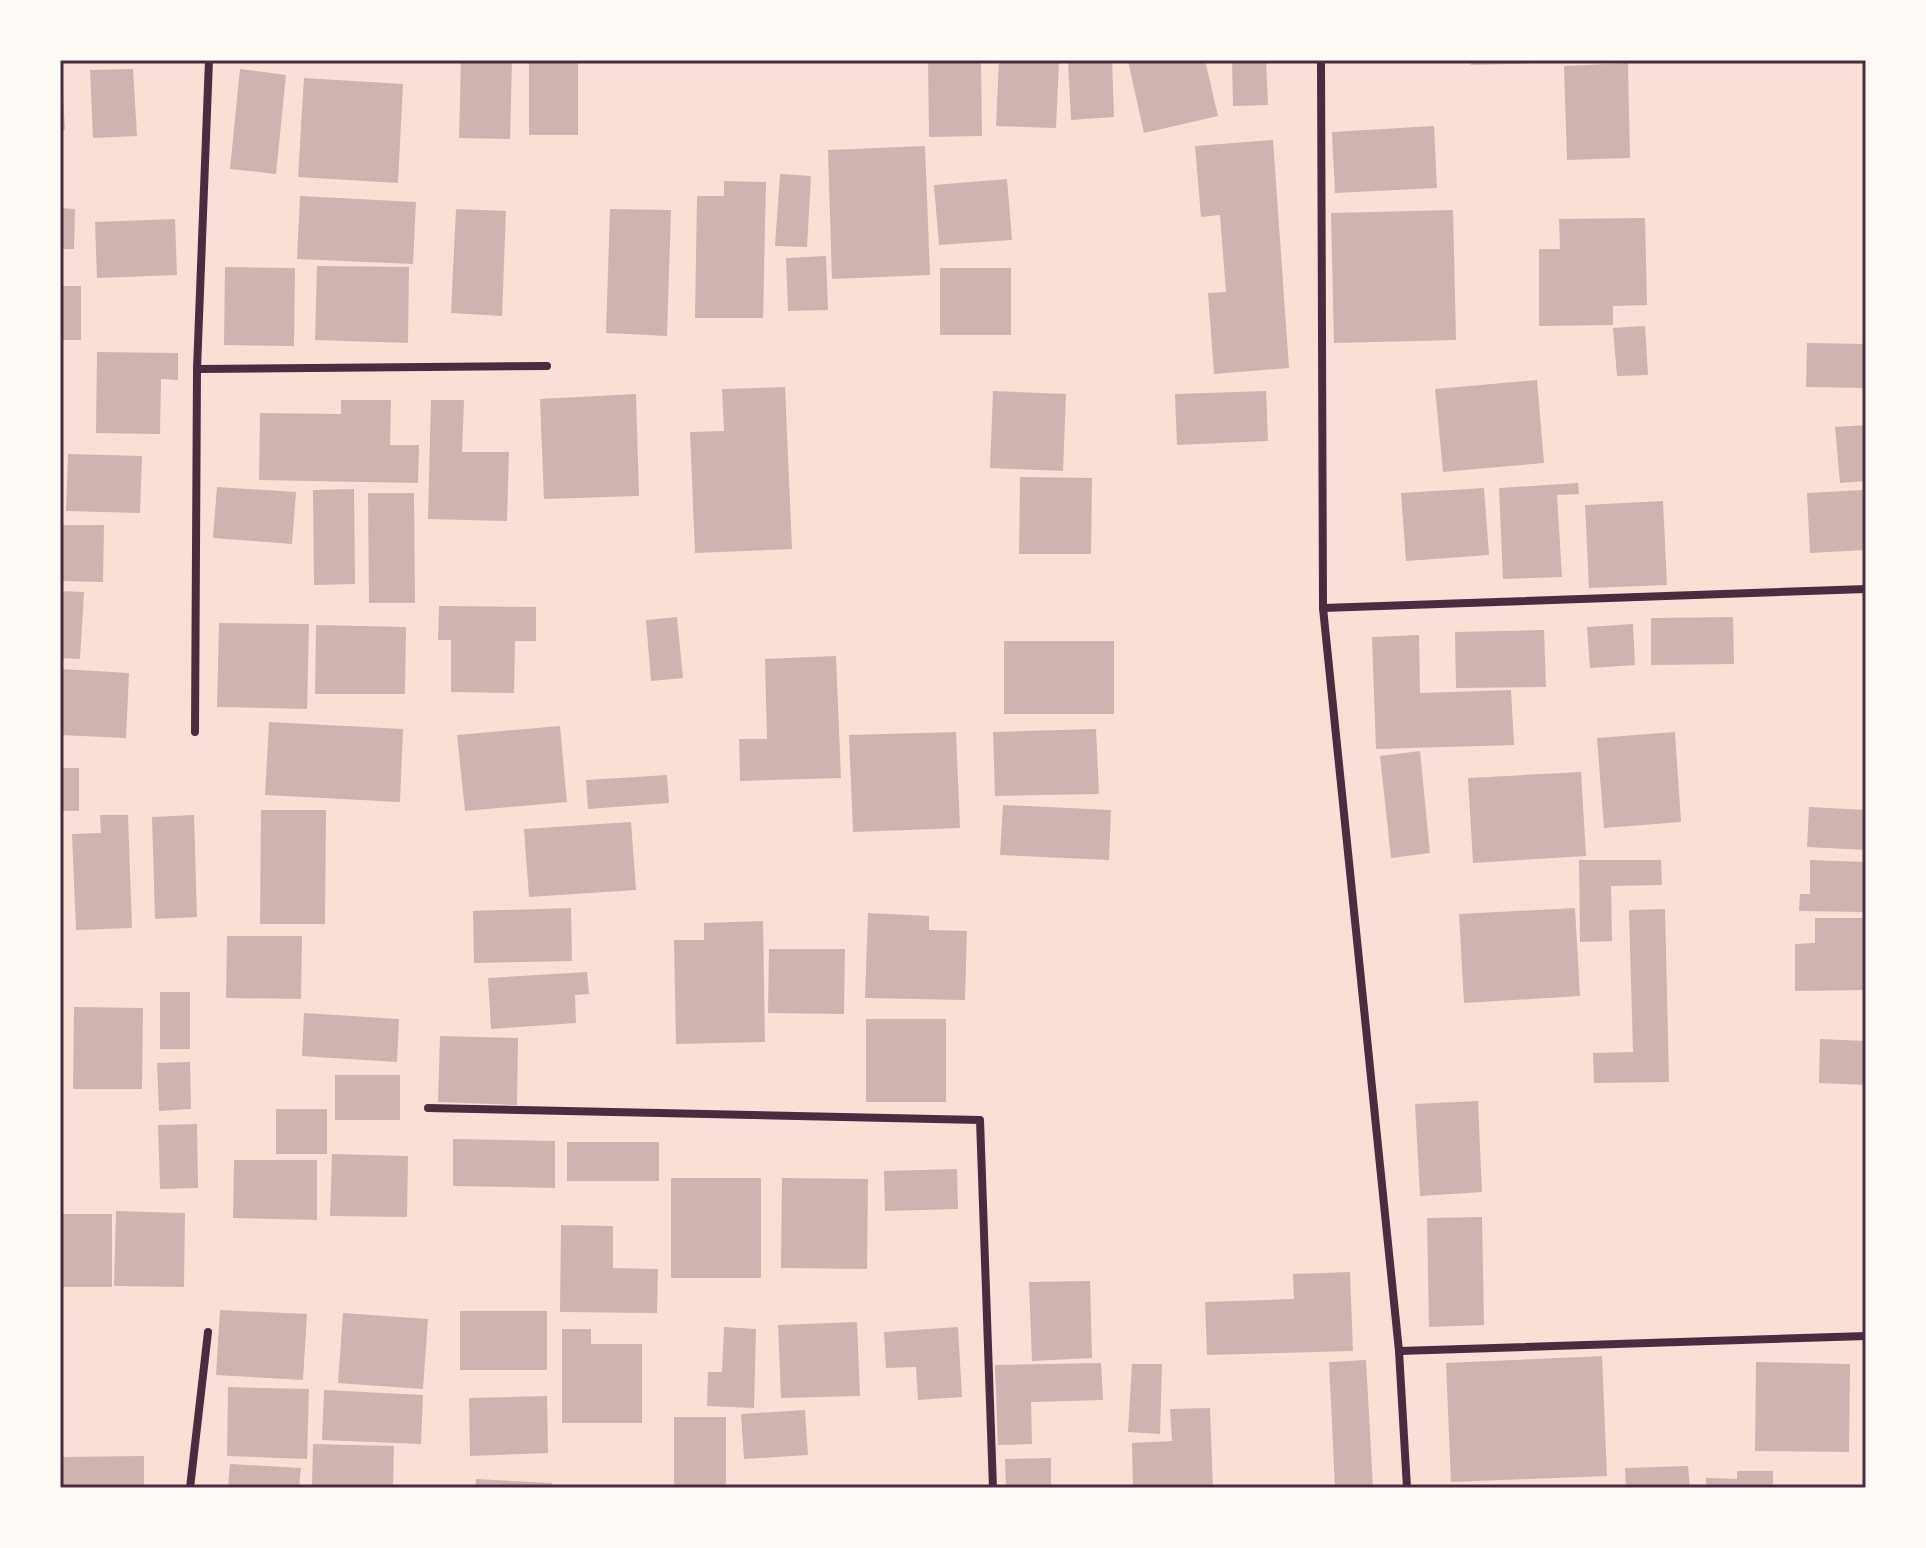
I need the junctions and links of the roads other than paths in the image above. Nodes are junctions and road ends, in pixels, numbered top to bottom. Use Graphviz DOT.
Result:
graph roads {
  1 [pos="209,60"];
  2 [pos="1321,60"];
  3 [pos="547,366"];
  4 [pos="197,369"];
  5 [pos="1866,589"];
  6 [pos="1323,608"];
  7 [pos="195,732"];
  8 [pos="428,1108"];
  9 [pos="208,1332"];
  10 [pos="1866,1336"];
  11 [pos="1399,1351"];
  12 [pos="190,1488"];
  13 [pos="993,1488"];
  14 [pos="1407,1488"];
  1 -- 4 [label="street"];
  2 -- 6 [label="street"];
  3 -- 4 [label="street"];
  4 -- 7 [label="street"];
  5 -- 6 [label="street"];
  6 -- 11 [label="street"];
  8 -- 13 [label="street"];
  9 -- 12 [label="street"];
  10 -- 11 [label="street"];
  11 -- 14 [label="street"];
}
